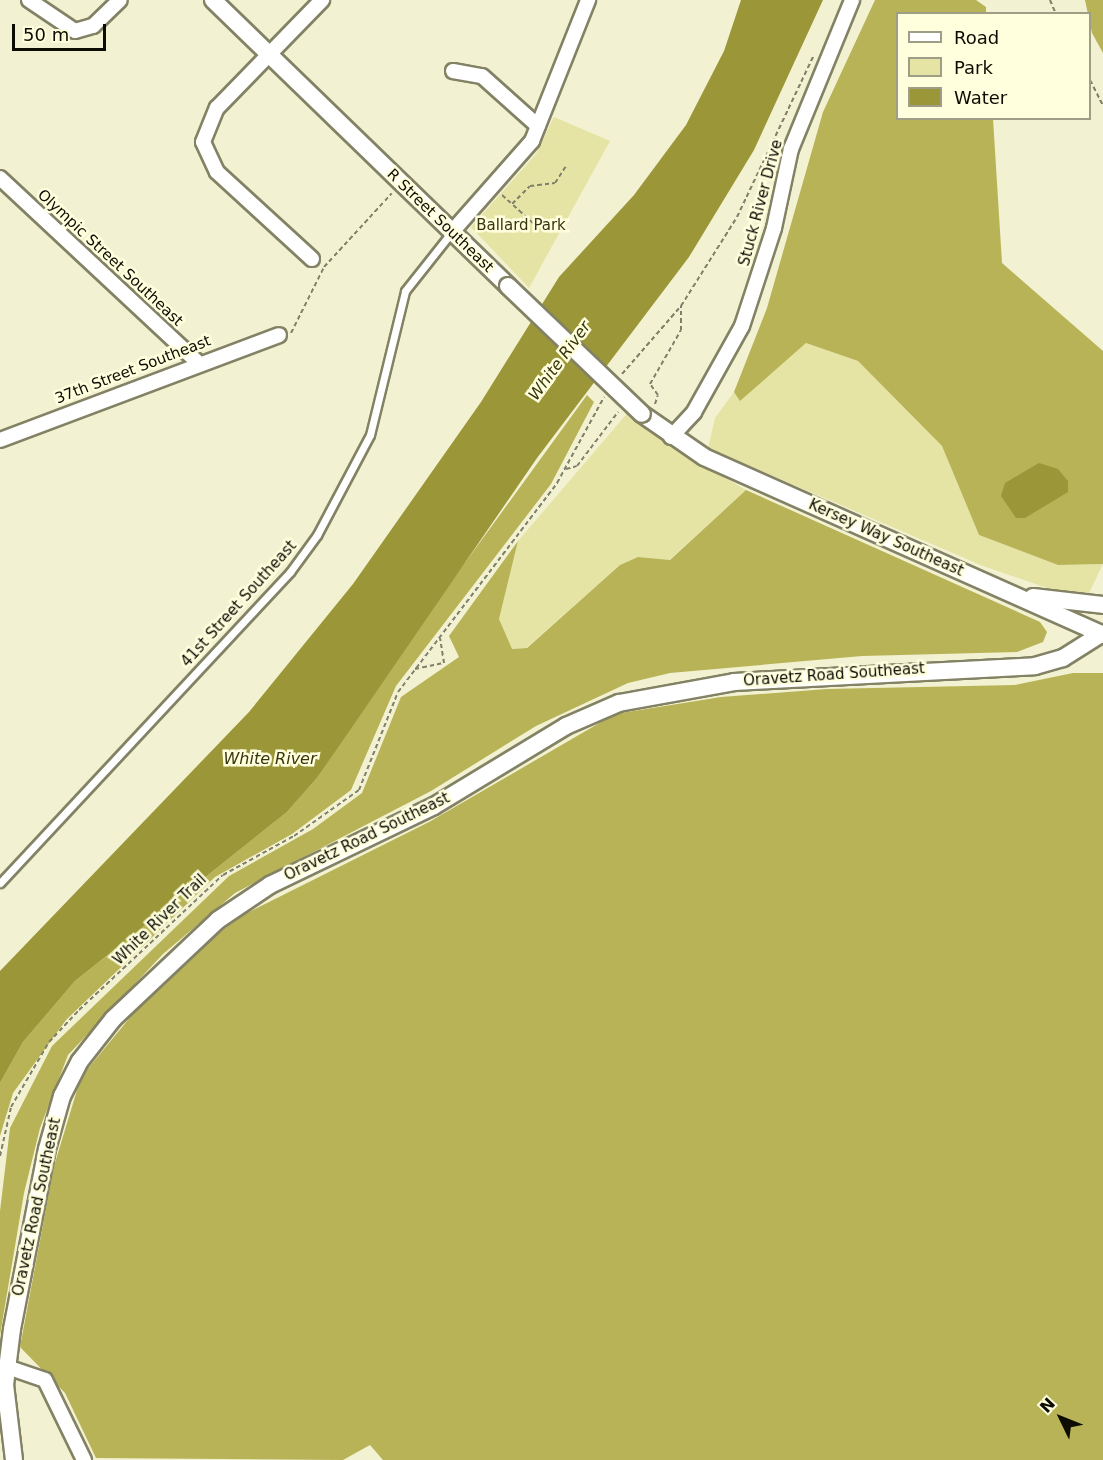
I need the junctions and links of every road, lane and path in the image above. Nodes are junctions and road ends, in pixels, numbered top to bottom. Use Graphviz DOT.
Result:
graph roads {
  1 [pos="29,0"];
  2 [pos="120,0"];
  3 [pos="213,0"];
  4 [pos="322,0"];
  5 [pos="588,0"];
  6 [pos="852,0"];
  7 [pos="269,56"];
  8 [pos="453,71"];
  9 [pos="1091,84"];
  10 [pos="1103,105"];
  11 [pos="538,126"];
  12 [pos="566,166"];
  13 [pos="0,178"];
  14 [pos="400,184"];
  15 [pos="493,187"];
  16 [pos="512,204"];
  17 [pos="534,224"];
  18 [pos="451,233"];
  19 [pos="312,259"];
  20 [pos="681,306"];
  21 [pos="279,335"];
  22 [pos="197,362"];
  23 [pos="629,401"];
  24 [pos="644,415"];
  25 [pos="671,436"];
  26 [pos="0,440"];
  27 [pos="565,469"];
  28 [pos="1004,591"];
  29 [pos="1103,605"];
  30 [pos="1102,634"];
  31 [pos="440,638"];
  32 [pos="415,669"];
  33 [pos="378,741"];
  34 [pos="0,883"];
  35 [pos="0,1156"];
  36 [pos="7,1367"];
  37 [pos="14,1460"];
  38 [pos="84,1460"];
  1 -- 2 [label="street"];
  3 -- 7 [label="street, R Street Southeast"];
  4 -- 7 [label="street"];
  5 -- 11 [label="street"];
  6 -- 25 [label="street, Stuck River Drive"];
  7 -- 14 [label="street, R Street Southeast"];
  7 -- 19 [label="street"];
  8 -- 11 [label="street"];
  9 -- 10 [label="path"];
  11 -- 15 [label="street"];
  12 -- 16 [label="path"];
  13 -- 22 [label="street, Olympic Street Southeast"];
  14 -- 18 [label="street, R Street Southeast"];
  14 -- 21 [label="path"];
  15 -- 16 [label="path"];
  15 -- 18 [label="street"];
  16 -- 17 [label="path"];
  18 -- 23 [label="street, R Street Southeast, bridge"];
  18 -- 34 [label="lane, 41st Street Southeast"];
  20 -- 24 [label="path"];
  21 -- 22 [label="street, 37th Street Southeast"];
  22 -- 26 [label="street, 37th Street Southeast"];
  23 -- 24 [label="street, R Street Southeast, bridge"];
  23 -- 27 [label="path"];
  24 -- 25 [label="street, R Street Southeast"];
  25 -- 28 [label="street, Kersey Way Southeast"];
  28 -- 29 [label="street"];
  28 -- 30 [label="street, Kersey Way Southeast"];
  30 -- 36 [label="street, Oravetz Road Southeast"];
  31 -- 32 [label="path"];
  33 -- 35 [label="path, White River Trail"];
  36 -- 37 [label="street, Oravetz Road Southeast"];
  36 -- 38 [label="street"];
}
